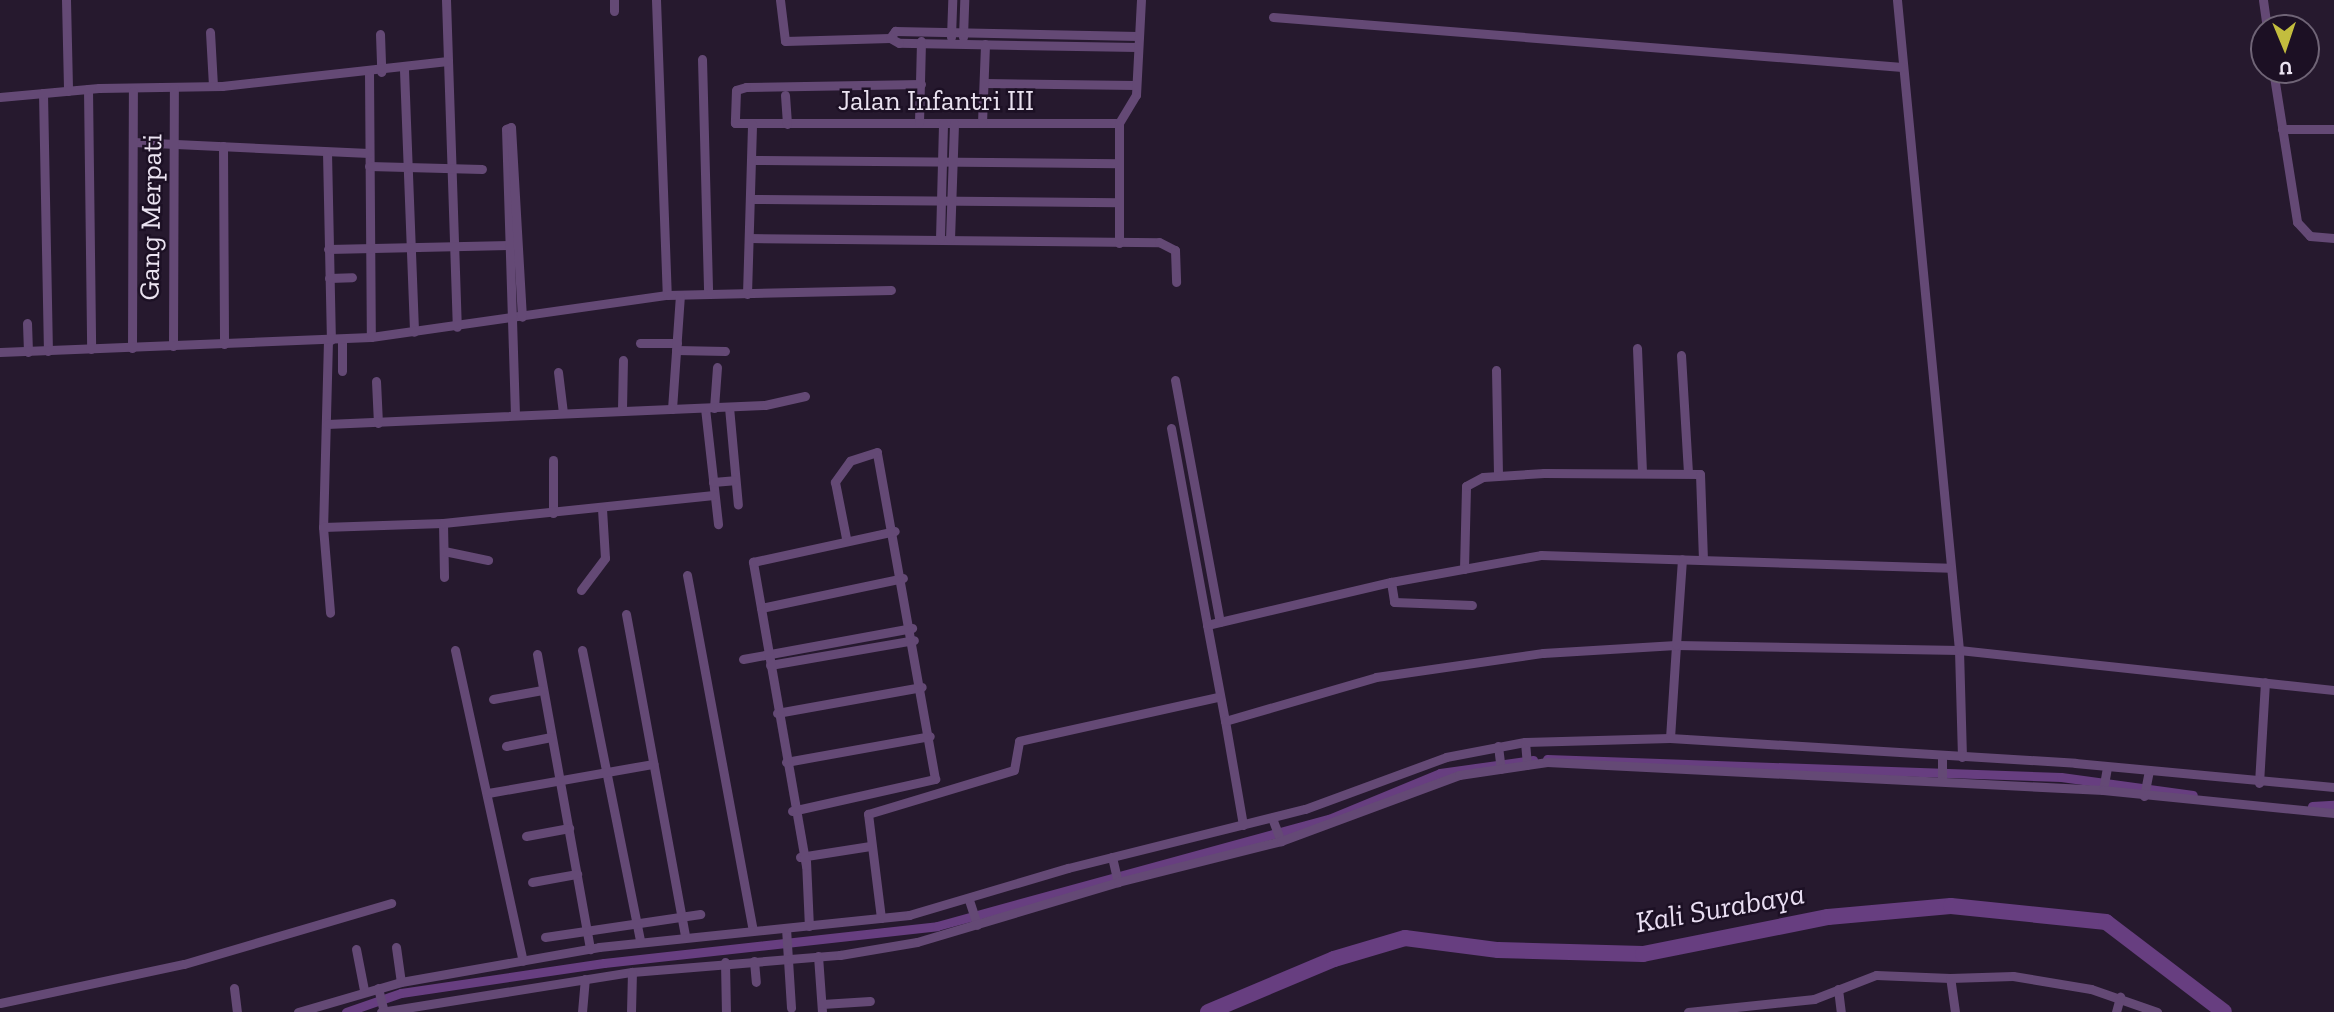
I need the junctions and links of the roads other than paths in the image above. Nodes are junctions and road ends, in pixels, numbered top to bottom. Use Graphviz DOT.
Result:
graph roads {
  1 [pos="66,0"];
  2 [pos="446,0"];
  3 [pos="614,0"];
  4 [pos="656,0"];
  5 [pos="780,0"];
  6 [pos="952,0"];
  7 [pos="964,0"];
  8 [pos="1141,0"];
  9 [pos="1897,0"];
  10 [pos="614,11"];
  11 [pos="1273,17"];
  12 [pos="210,32"];
  13 [pos="921,32"];
  14 [pos="951,33"];
  15 [pos="963,33"];
  16 [pos="380,34"];
  17 [pos="1138,36"];
  18 [pos="890,38"];
  19 [pos="921,43"];
  20 [pos="951,44"];
  21 [pos="962,44"];
  22 [pos="985,44"];
  23 [pos="1137,47"];
  24 [pos="702,59"];
  25 [pos="448,61"];
  26 [pos="1902,67"];
  27 [pos="404,70"];
  28 [pos="369,72"];
  29 [pos="381,72"];
  30 [pos="985,83"];
  31 [pos="921,84"];
  32 [pos="2275,84"];
  33 [pos="1136,85"];
  34 [pos="213,86"];
  35 [pos="174,88"];
  36 [pos="88,89"];
  37 [pos="68,91"];
  38 [pos="133,91"];
  39 [pos="43,93"];
  40 [pos="785,95"];
  41 [pos="0,97"];
  42 [pos="1119,122"];
  43 [pos="943,123"];
  44 [pos="954,123"];
  45 [pos="982,123"];
  46 [pos="752,124"];
  47 [pos="786,124"];
  48 [pos="919,124"];
  49 [pos="2334,129"];
  50 [pos="2282,130"];
  51 [pos="133,142"];
  52 [pos="175,144"];
  53 [pos="223,146"];
  54 [pos="327,152"];
  55 [pos="369,153"];
  56 [pos="753,160"];
  57 [pos="942,161"];
  58 [pos="953,161"];
  59 [pos="1119,163"];
  60 [pos="369,166"];
  61 [pos="408,169"];
  62 [pos="482,169"];
  63 [pos="452,170"];
  64 [pos="751,199"];
  65 [pos="941,201"];
  66 [pos="952,201"];
  67 [pos="1118,202"];
  68 [pos="512,220"];
  69 [pos="749,238"];
  70 [pos="2334,238"];
  71 [pos="945,239"];
  72 [pos="1119,243"];
  73 [pos="509,244"];
  74 [pos="455,246"];
  75 [pos="411,247"];
  76 [pos="370,248"];
  77 [pos="328,249"];
  78 [pos="352,277"];
  79 [pos="329,278"];
  80 [pos="1176,282"];
  81 [pos="891,290"];
  82 [pos="708,294"];
  83 [pos="747,294"];
  84 [pos="667,295"];
  85 [pos="680,295"];
  86 [pos="522,317"];
  87 [pos="511,318"];
  88 [pos="27,323"];
  89 [pos="457,327"];
  90 [pos="414,332"];
  91 [pos="371,337"];
  92 [pos="342,339"];
  93 [pos="330,340"];
  94 [pos="640,343"];
  95 [pos="225,344"];
  96 [pos="173,346"];
  97 [pos="676,346"];
  98 [pos="132,348"];
  99 [pos="1637,348"];
  100 [pos="91,349"];
  101 [pos="48,351"];
  102 [pos="725,351"];
  103 [pos="0,352"];
  104 [pos="28,352"];
  105 [pos="1681,355"];
  106 [pos="623,360"];
  107 [pos="717,367"];
  108 [pos="342,370"];
  109 [pos="1496,370"];
  110 [pos="558,372"];
  111 [pos="1175,380"];
  112 [pos="376,381"];
  113 [pos="805,396"];
  114 [pos="729,407"];
  115 [pos="710,408"];
  116 [pos="672,409"];
  117 [pos="622,410"];
  118 [pos="563,413"];
  119 [pos="515,415"];
  120 [pos="378,423"];
  121 [pos="327,424"];
  122 [pos="1171,428"];
  123 [pos="553,460"];
  124 [pos="1642,473"];
  125 [pos="1688,473"];
  126 [pos="1498,476"];
  127 [pos="734,480"];
  128 [pos="713,482"];
  129 [pos="714,495"];
  130 [pos="738,505"];
  131 [pos="602,509"];
  132 [pos="553,513"];
  133 [pos="443,523"];
  134 [pos="718,524"];
  135 [pos="323,527"];
  136 [pos="895,531"];
  137 [pos="846,538"];
  138 [pos="444,551"];
  139 [pos="1703,556"];
  140 [pos="1682,559"];
  141 [pos="488,560"];
  142 [pos="1464,566"];
  143 [pos="1950,568"];
  144 [pos="687,575"];
  145 [pos="444,577"];
  146 [pos="903,578"];
  147 [pos="1391,582"];
  148 [pos="582,590"];
  149 [pos="1472,605"];
  150 [pos="761,608"];
  151 [pos="330,613"];
  152 [pos="626,614"];
  153 [pos="1220,622"];
  154 [pos="1207,625"];
  155 [pos="912,628"];
  156 [pos="914,640"];
  157 [pos="1676,645"];
  158 [pos="456,650"];
  159 [pos="582,650"];
  160 [pos="1959,650"];
  161 [pos="537,654"];
  162 [pos="743,659"];
  163 [pos="769,660"];
  164 [pos="2265,682"];
  165 [pos="922,687"];
  166 [pos="542,690"];
  167 [pos="2334,690"];
  168 [pos="1218,697"];
  169 [pos="494,699"];
  170 [pos="777,713"];
  171 [pos="1225,722"];
  172 [pos="930,736"];
  173 [pos="551,737"];
  174 [pos="1670,738"];
  175 [pos="1525,744"];
  176 [pos="506,746"];
  177 [pos="1498,749"];
  178 [pos="1962,757"];
  179 [pos="1942,760"];
  180 [pos="786,762"];
  181 [pos="1527,763"];
  182 [pos="653,764"];
  183 [pos="1500,767"];
  184 [pos="2107,769"];
  185 [pos="606,772"];
  186 [pos="2148,774"];
  187 [pos="1942,779"];
  188 [pos="560,782"];
  189 [pos="2259,783"];
  190 [pos="2334,787"];
  191 [pos="2104,789"];
  192 [pos="488,793"];
  193 [pos="2144,795"];
  194 [pos="795,809"];
  195 [pos="2333,814"];
  196 [pos="1273,822"];
  197 [pos="1243,825"];
  198 [pos="569,828"];
  199 [pos="526,836"];
  200 [pos="1280,840"];
  201 [pos="870,845"];
  202 [pos="804,860"];
  203 [pos="1113,861"];
  204 [pos="577,874"];
  205 [pos="1118,881"];
  206 [pos="532,882"];
  207 [pos="391,903"];
  208 [pos="970,904"];
  209 [pos="700,914"];
  210 [pos="681,916"];
  211 [pos="881,918"];
  212 [pos="636,923"];
  213 [pos="977,923"];
  214 [pos="809,926"];
  215 [pos="753,930"];
  216 [pos="783,930"];
  217 [pos="587,931"];
  218 [pos="685,936"];
  219 [pos="545,937"];
  220 [pos="640,941"];
  221 [pos="396,947"];
  222 [pos="356,948"];
  223 [pos="590,949"];
  224 [pos="818,956"];
  225 [pos="788,957"];
  226 [pos="523,961"];
  227 [pos="754,961"];
  228 [pos="725,962"];
  229 [pos="632,972"];
  230 [pos="1950,978"];
  231 [pos="584,979"];
  232 [pos="401,982"];
  233 [pos="756,982"];
  234 [pos="234,988"];
  235 [pos="1838,989"];
  236 [pos="364,990"];
  237 [pos="379,990"];
  238 [pos="2120,997"];
  239 [pos="870,1001"];
  240 [pos="3,1005"];
  241 [pos="791,1008"];
  242 [pos="822,1008"];
  243 [pos="383,1011"];
  244 [pos="237,1012"];
  245 [pos="298,1012"];
  246 [pos="582,1012"];
  247 [pos="631,1012"];
  248 [pos="726,1012"];
  249 [pos="1688,1012"];
  250 [pos="1841,1012"];
  251 [pos="1955,1012"];
  252 [pos="2116,1012"];
  253 [pos="2157,1012"];
  1 -- 37 [label="street"];
  2 -- 25 [label="street"];
  3 -- 10 [label="street"];
  4 -- 84 [label="street"];
  5 -- 18 [label="street"];
  6 -- 14 [label="street"];
  7 -- 15 [label="street"];
  8 -- 17 [label="street"];
  9 -- 26 [label="street"];
  11 -- 26 [label="street"];
  12 -- 34 [label="street"];
  13 -- 14 [label="street"];
  13 -- 18 [label="street"];
  13 -- 19 [label="street"];
  14 -- 15 [label="street"];
  14 -- 20 [label="street"];
  15 -- 17 [label="street"];
  15 -- 21 [label="street"];
  16 -- 29 [label="street"];
  17 -- 23 [label="street"];
  18 -- 19 [label="street"];
  19 -- 20 [label="street"];
  19 -- 31 [label="street"];
  20 -- 21 [label="street"];
  21 -- 22 [label="street"];
  22 -- 23 [label="street"];
  22 -- 30 [label="street"];
  23 -- 33 [label="street"];
  24 -- 82 [label="street"];
  25 -- 27 [label="street"];
  25 -- 63 [label="street"];
  26 -- 143 [label="street"];
  27 -- 29 [label="street"];
  27 -- 61 [label="street"];
  28 -- 29 [label="street"];
  28 -- 34 [label="street"];
  28 -- 55 [label="street"];
  30 -- 33 [label="street"];
  30 -- 45 [label="street"];
  31 -- 46 [label="street"];
  31 -- 48 [label="street"];
  32 -- 50 [label="street"];
  33 -- 42 [label="street"];
  34 -- 35 [label="street"];
  35 -- 38 [label="street"];
  35 -- 52 [label="street, Gang Merpati"];
  36 -- 37 [label="street"];
  36 -- 38 [label="street"];
  36 -- 100 [label="street"];
  37 -- 39 [label="street"];
  38 -- 51 [label="street"];
  39 -- 41 [label="street"];
  39 -- 101 [label="street"];
  40 -- 47 [label="street"];
  42 -- 45 [label="street, Jalan Infantri III"];
  42 -- 59 [label="street"];
  43 -- 44 [label="street, Jalan Infantri III"];
  43 -- 48 [label="street, Jalan Infantri III"];
  43 -- 57 [label="street"];
  44 -- 45 [label="street, Jalan Infantri III"];
  44 -- 58 [label="street"];
  46 -- 47 [label="street, Jalan Infantri III"];
  46 -- 56 [label="street"];
  47 -- 48 [label="street, Jalan Infantri III"];
  49 -- 50 [label="street"];
  50 -- 70 [label="street"];
  51 -- 52 [label="street"];
  51 -- 98 [label="street"];
  52 -- 53 [label="street"];
  52 -- 96 [label="street, Gang Merpati"];
  53 -- 54 [label="street"];
  53 -- 95 [label="street"];
  54 -- 55 [label="street"];
  54 -- 77 [label="street"];
  55 -- 60 [label="street"];
  56 -- 57 [label="street"];
  56 -- 64 [label="street"];
  57 -- 58 [label="street"];
  57 -- 65 [label="street"];
  58 -- 59 [label="street"];
  58 -- 66 [label="street"];
  59 -- 67 [label="street"];
  60 -- 61 [label="street"];
  60 -- 76 [label="street"];
  61 -- 63 [label="street"];
  61 -- 75 [label="street"];
  62 -- 63 [label="street"];
  63 -- 74 [label="street"];
  64 -- 65 [label="street"];
  64 -- 69 [label="street"];
  65 -- 66 [label="street"];
  65 -- 71 [label="street"];
  66 -- 67 [label="street"];
  66 -- 71 [label="street"];
  67 -- 72 [label="street"];
  68 -- 68 [label="street"];
  68 -- 73 [label="street"];
  68 -- 86 [label="street"];
  69 -- 71 [label="street"];
  69 -- 83 [label="street"];
  71 -- 72 [label="street"];
  72 -- 80 [label="street"];
  73 -- 74 [label="street"];
  73 -- 87 [label="street"];
  74 -- 75 [label="street"];
  74 -- 89 [label="street"];
  75 -- 76 [label="street"];
  75 -- 90 [label="street"];
  76 -- 77 [label="street"];
  76 -- 91 [label="street"];
  77 -- 79 [label="street"];
  78 -- 79 [label="street"];
  79 -- 93 [label="street"];
  81 -- 83 [label="street"];
  82 -- 83 [label="street"];
  82 -- 85 [label="street"];
  84 -- 85 [label="street"];
  84 -- 86 [label="street"];
  85 -- 97 [label="street"];
  86 -- 87 [label="street"];
  87 -- 89 [label="street"];
  87 -- 119 [label="street"];
  88 -- 104 [label="street"];
  89 -- 90 [label="street"];
  90 -- 91 [label="street"];
  91 -- 92 [label="street"];
  92 -- 93 [label="street"];
  92 -- 108 [label="street"];
  93 -- 95 [label="street"];
  93 -- 121 [label="street"];
  94 -- 97 [label="street"];
  95 -- 96 [label="street"];
  96 -- 98 [label="street"];
  97 -- 102 [label="street"];
  97 -- 116 [label="street"];
  98 -- 100 [label="street"];
  99 -- 124 [label="street"];
  100 -- 101 [label="street"];
  101 -- 104 [label="street"];
  103 -- 104 [label="street"];
  105 -- 125 [label="street"];
  106 -- 117 [label="street"];
  107 -- 115 [label="street"];
  109 -- 126 [label="street"];
  110 -- 118 [label="street"];
  111 -- 153 [label="street"];
  112 -- 120 [label="street"];
  113 -- 114 [label="street"];
  114 -- 115 [label="street"];
  114 -- 127 [label="street"];
  115 -- 116 [label="street"];
  115 -- 128 [label="street"];
  116 -- 117 [label="street"];
  117 -- 118 [label="street"];
  118 -- 119 [label="street"];
  119 -- 120 [label="street"];
  120 -- 121 [label="street"];
  121 -- 135 [label="street"];
  122 -- 154 [label="street"];
  123 -- 132 [label="street"];
  124 -- 125 [label="street"];
  124 -- 126 [label="street"];
  125 -- 139 [label="street"];
  126 -- 142 [label="street"];
  127 -- 128 [label="street"];
  127 -- 130 [label="street"];
  128 -- 129 [label="street"];
  129 -- 131 [label="street"];
  129 -- 134 [label="street"];
  131 -- 132 [label="street"];
  131 -- 148 [label="street"];
  132 -- 133 [label="street"];
  133 -- 135 [label="street"];
  133 -- 138 [label="street"];
  135 -- 151 [label="street"];
  136 -- 137 [label="street"];
  136 -- 137 [label="street"];
  136 -- 146 [label="street"];
  137 -- 150 [label="street"];
  138 -- 141 [label="street"];
  138 -- 145 [label="street"];
  139 -- 140 [label="street"];
  139 -- 143 [label="street"];
  140 -- 142 [label="street"];
  140 -- 157 [label="street"];
  142 -- 147 [label="street"];
  143 -- 160 [label="street"];
  144 -- 215 [label="street"];
  146 -- 150 [label="street"];
  146 -- 155 [label="street"];
  147 -- 149 [label="street"];
  147 -- 153 [label="street"];
  150 -- 163 [label="street"];
  152 -- 182 [label="street"];
  153 -- 154 [label="street"];
  154 -- 168 [label="street"];
  155 -- 156 [label="street"];
  155 -- 163 [label="street"];
  156 -- 163 [label="street"];
  156 -- 165 [label="street"];
  157 -- 160 [label="street"];
  157 -- 171 [label="street"];
  157 -- 174 [label="street"];
  158 -- 192 [label="street"];
  159 -- 185 [label="street"];
  160 -- 164 [label="street"];
  160 -- 178 [label="street"];
  161 -- 166 [label="street"];
  162 -- 163 [label="street"];
  163 -- 170 [label="street"];
  164 -- 167 [label="street"];
  164 -- 189 [label="street"];
  165 -- 170 [label="street"];
  165 -- 172 [label="street"];
  166 -- 169 [label="street"];
  166 -- 173 [label="street"];
  168 -- 171 [label="street"];
  168 -- 201 [label="street"];
  170 -- 180 [label="street"];
  171 -- 197 [label="street"];
  172 -- 180 [label="street"];
  172 -- 194 [label="street"];
  173 -- 176 [label="street"];
  173 -- 188 [label="street"];
  174 -- 175 [label="street"];
  174 -- 179 [label="street"];
  175 -- 177 [label="street"];
  175 -- 181 [label="street"];
  177 -- 183 [label="street"];
  177 -- 196 [label="street"];
  178 -- 179 [label="street"];
  178 -- 184 [label="street"];
  179 -- 187 [label="street"];
  180 -- 194 [label="street"];
  181 -- 183 [label="street"];
  181 -- 187 [label="street"];
  182 -- 185 [label="street"];
  182 -- 210 [label="street"];
  183 -- 200 [label="street"];
  184 -- 186 [label="street"];
  184 -- 191 [label="street"];
  185 -- 188 [label="street"];
  185 -- 212 [label="street"];
  186 -- 189 [label="street"];
  186 -- 193 [label="street"];
  187 -- 191 [label="street"];
  188 -- 192 [label="street"];
  188 -- 198 [label="street"];
  189 -- 190 [label="street"];
  191 -- 193 [label="street"];
  192 -- 226 [label="street"];
  193 -- 195 [label="street"];
  194 -- 202 [label="street"];
  196 -- 197 [label="street"];
  196 -- 200 [label="street"];
  197 -- 203 [label="street"];
  198 -- 199 [label="street"];
  198 -- 204 [label="street"];
  200 -- 205 [label="street"];
  201 -- 202 [label="street"];
  201 -- 211 [label="street"];
  202 -- 214 [label="street"];
  203 -- 205 [label="street"];
  203 -- 208 [label="street"];
  204 -- 206 [label="street"];
  204 -- 217 [label="street"];
  205 -- 213 [label="street"];
  207 -- 240 [label="street"];
  208 -- 211 [label="street"];
  208 -- 213 [label="street"];
  209 -- 210 [label="street"];
  210 -- 212 [label="street"];
  210 -- 218 [label="street"];
  211 -- 214 [label="street"];
  212 -- 217 [label="street"];
  212 -- 220 [label="street"];
  213 -- 224 [label="street"];
  214 -- 216 [label="street"];
  215 -- 216 [label="street"];
  215 -- 218 [label="street"];
  216 -- 225 [label="street"];
  217 -- 219 [label="street"];
  217 -- 223 [label="street"];
  218 -- 220 [label="street"];
  220 -- 223 [label="street"];
  221 -- 232 [label="street"];
  222 -- 236 [label="street"];
  223 -- 226 [label="street"];
  224 -- 225 [label="street"];
  224 -- 242 [label="street"];
  225 -- 227 [label="street"];
  225 -- 241 [label="street"];
  226 -- 232 [label="street"];
  227 -- 228 [label="street"];
  227 -- 233 [label="street"];
  228 -- 229 [label="street"];
  228 -- 248 [label="street"];
  229 -- 231 [label="street"];
  229 -- 247 [label="street"];
  230 -- 235 [label="street"];
  230 -- 238 [label="street"];
  230 -- 251 [label="street"];
  231 -- 243 [label="street"];
  231 -- 246 [label="street"];
  232 -- 237 [label="street"];
  234 -- 244 [label="street"];
  235 -- 249 [label="street"];
  235 -- 250 [label="street"];
  236 -- 237 [label="street"];
  236 -- 245 [label="street"];
  237 -- 243 [label="street"];
  238 -- 252 [label="street"];
  238 -- 253 [label="street"];
  239 -- 242 [label="street"];
}
